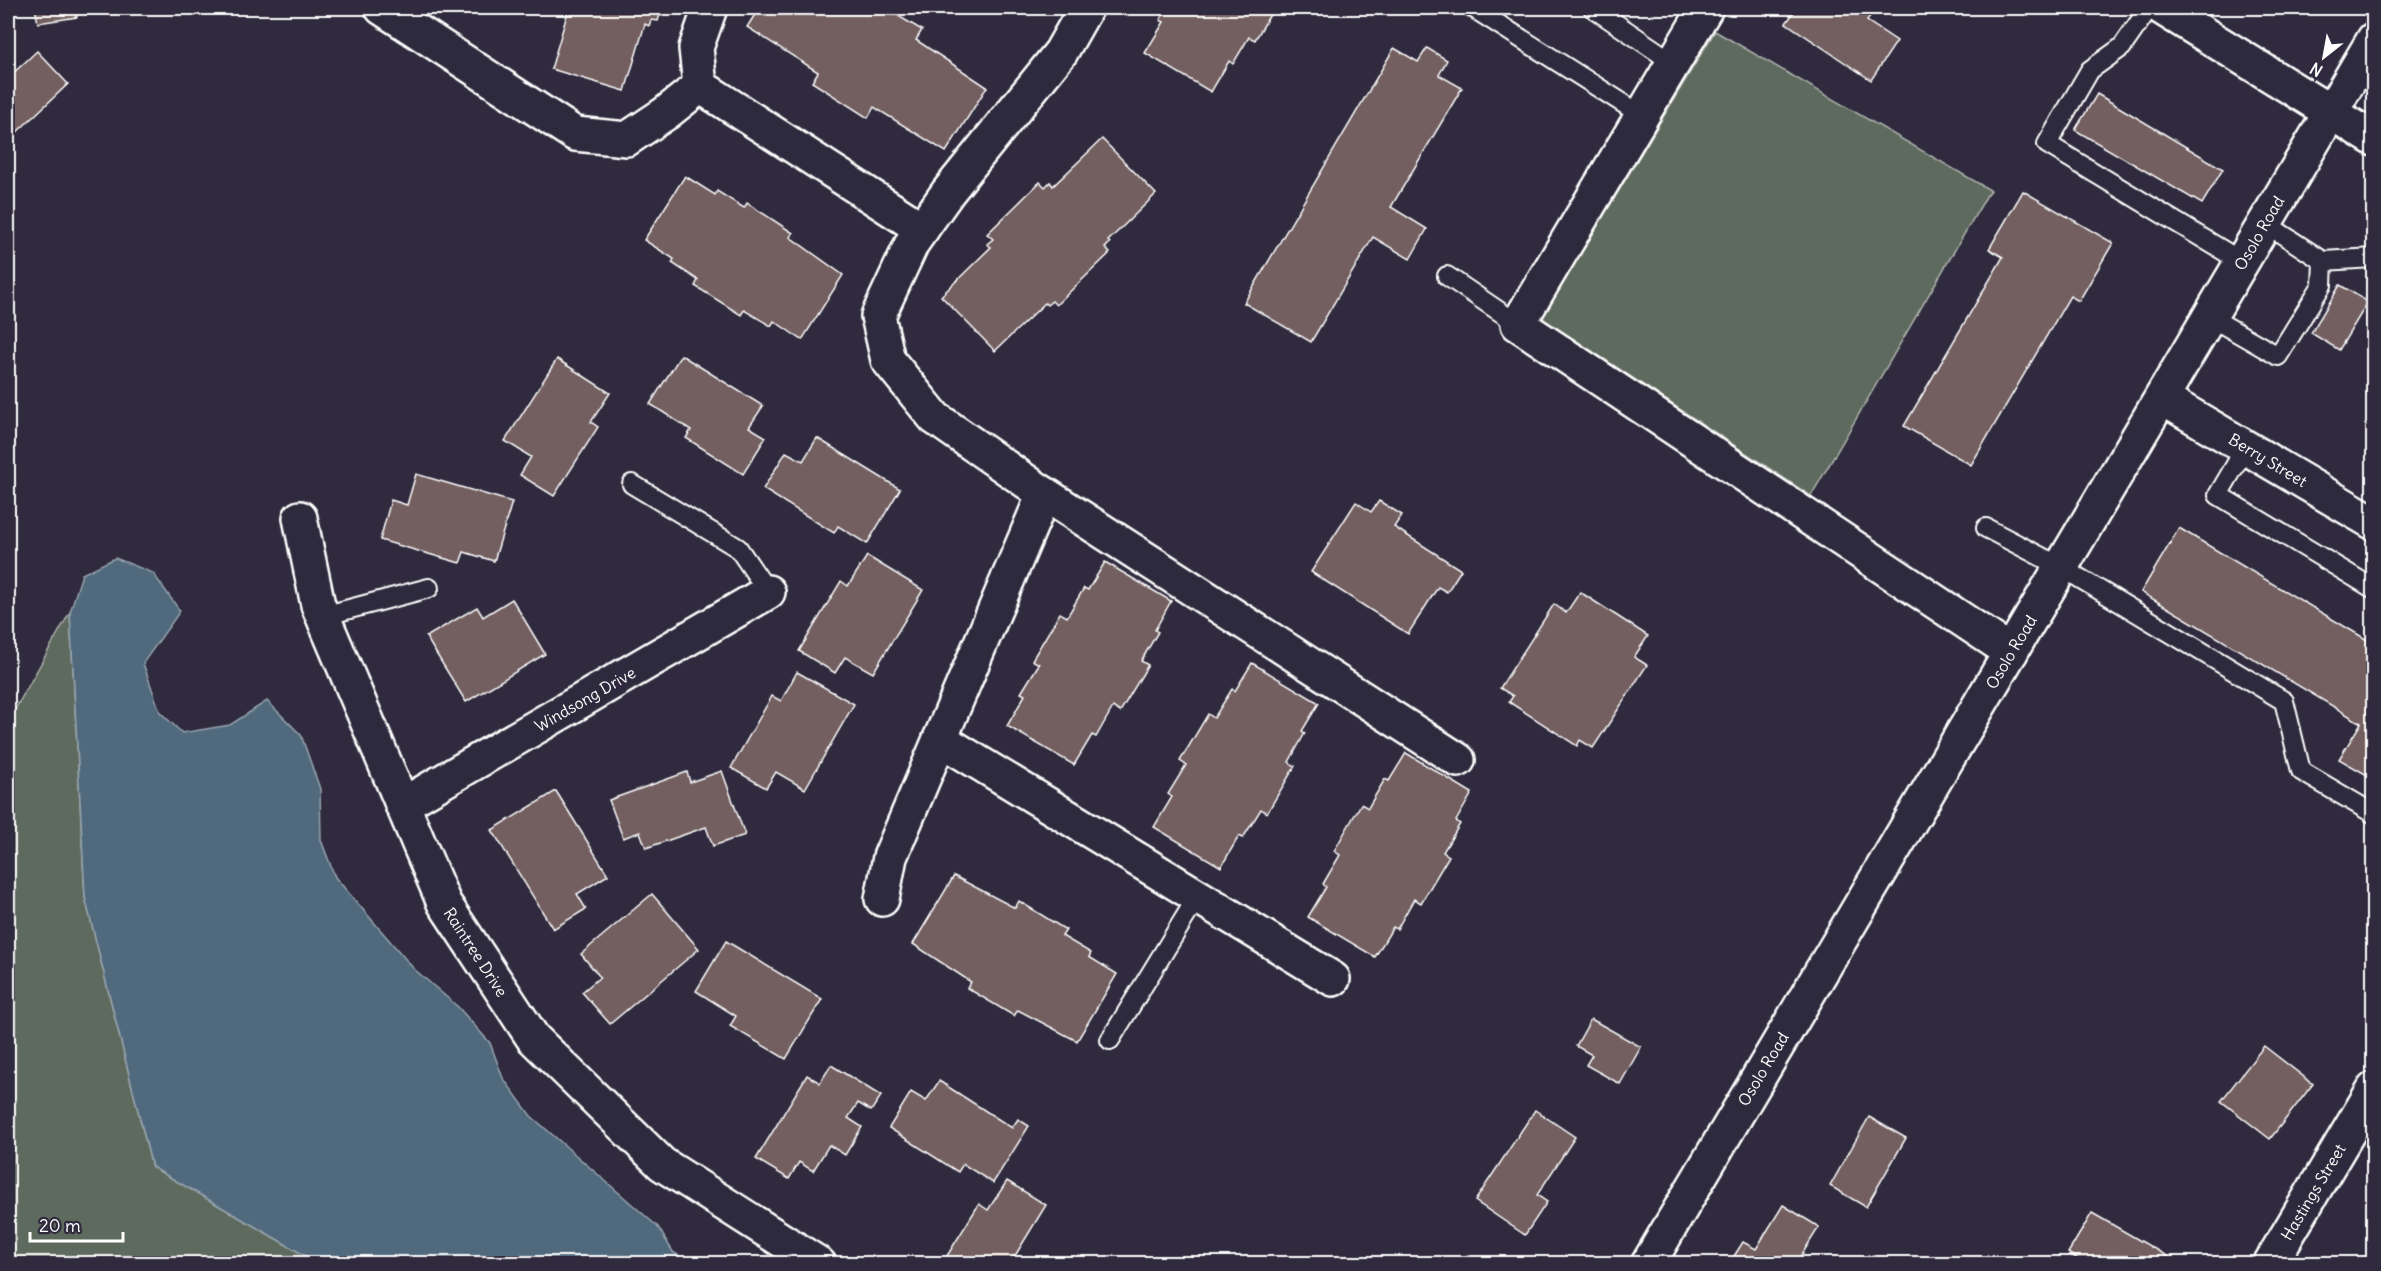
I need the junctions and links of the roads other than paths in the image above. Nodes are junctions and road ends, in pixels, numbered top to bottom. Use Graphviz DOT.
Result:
graph roads {
  1 [pos="382,8"];
  2 [pos="710,8"];
  3 [pos="1086,8"];
  4 [pos="1473,8"];
  5 [pos="1593,8"];
  6 [pos="1706,8"];
  7 [pos="2149,8"];
  8 [pos="2162,8"];
  9 [pos="2373,39"];
  10 [pos="1674,63"];
  11 [pos="699,86"];
  12 [pos="2330,113"];
  13 [pos="1643,116"];
  14 [pos="2373,139"];
  15 [pos="2265,224"];
  16 [pos="922,229"];
  17 [pos="2373,258"];
  18 [pos="2323,261"];
  19 [pos="2242,262"];
  20 [pos="1447,276"];
  21 [pos="2210,317"];
  22 [pos="1518,324"];
  23 [pos="2162,398"];
  24 [pos="2246,447"];
  25 [pos="632,484"];
  26 [pos="1044,494"];
  27 [pos="300,518"];
  28 [pos="2373,523"];
  29 [pos="1986,528"];
  30 [pos="2061,567"];
  31 [pos="429,588"];
  32 [pos="2373,589"];
  33 [pos="768,592"];
  34 [pos="323,616"];
  35 [pos="2011,652"];
  36 [pos="940,739"];
  37 [pos="1458,760"];
  38 [pos="402,805"];
  39 [pos="2373,814"];
  40 [pos="1198,896"];
  41 [pos="882,899"];
  42 [pos="1333,979"];
  43 [pos="1110,1040"];
  44 [pos="2373,1089"];
  45 [pos="819,1263"];
  46 [pos="1648,1263"];
  47 [pos="2270,1263"];
  1 -- 11 [label="street"];
  2 -- 11 [label="street"];
  3 -- 16 [label="street"];
  4 -- 13 [label="lane"];
  5 -- 10 [label="lane"];
  6 -- 10 [label="street"];
  7 -- 19 [label="lane"];
  8 -- 12 [label="street"];
  9 -- 12 [label="street, Osolo Road"];
  10 -- 13 [label="street"];
  11 -- 16 [label="street"];
  12 -- 14 [label="street"];
  12 -- 15 [label="street, Osolo Road"];
  13 -- 22 [label="street"];
  15 -- 18 [label="lane"];
  15 -- 19 [label="street, Osolo Road"];
  16 -- 26 [label="street"];
  17 -- 18 [label="lane"];
  18 -- 21 [label="lane"];
  19 -- 21 [label="street, Osolo Road"];
  20 -- 22 [label="lane"];
  21 -- 23 [label="street, Osolo Road"];
  22 -- 35 [label="street"];
  23 -- 24 [label="street, Berry Street"];
  23 -- 30 [label="street, Osolo Road"];
  24 -- 28 [label="street, Berry Street"];
  24 -- 32 [label="lane"];
  25 -- 33 [label="lane"];
  26 -- 36 [label="street"];
  26 -- 37 [label="street"];
  27 -- 34 [label="street, Raintree Drive"];
  29 -- 30 [label="lane"];
  30 -- 35 [label="street, Osolo Road"];
  30 -- 39 [label="lane"];
  31 -- 34 [label="lane"];
  33 -- 38 [label="street, Windsong Drive"];
  34 -- 38 [label="street, Raintree Drive"];
  35 -- 46 [label="street, Osolo Road"];
  36 -- 40 [label="street"];
  36 -- 41 [label="street"];
  38 -- 45 [label="street, Raintree Drive"];
  40 -- 42 [label="street"];
  40 -- 43 [label="lane"];
  44 -- 47 [label="street, Hastings Street"];
}
